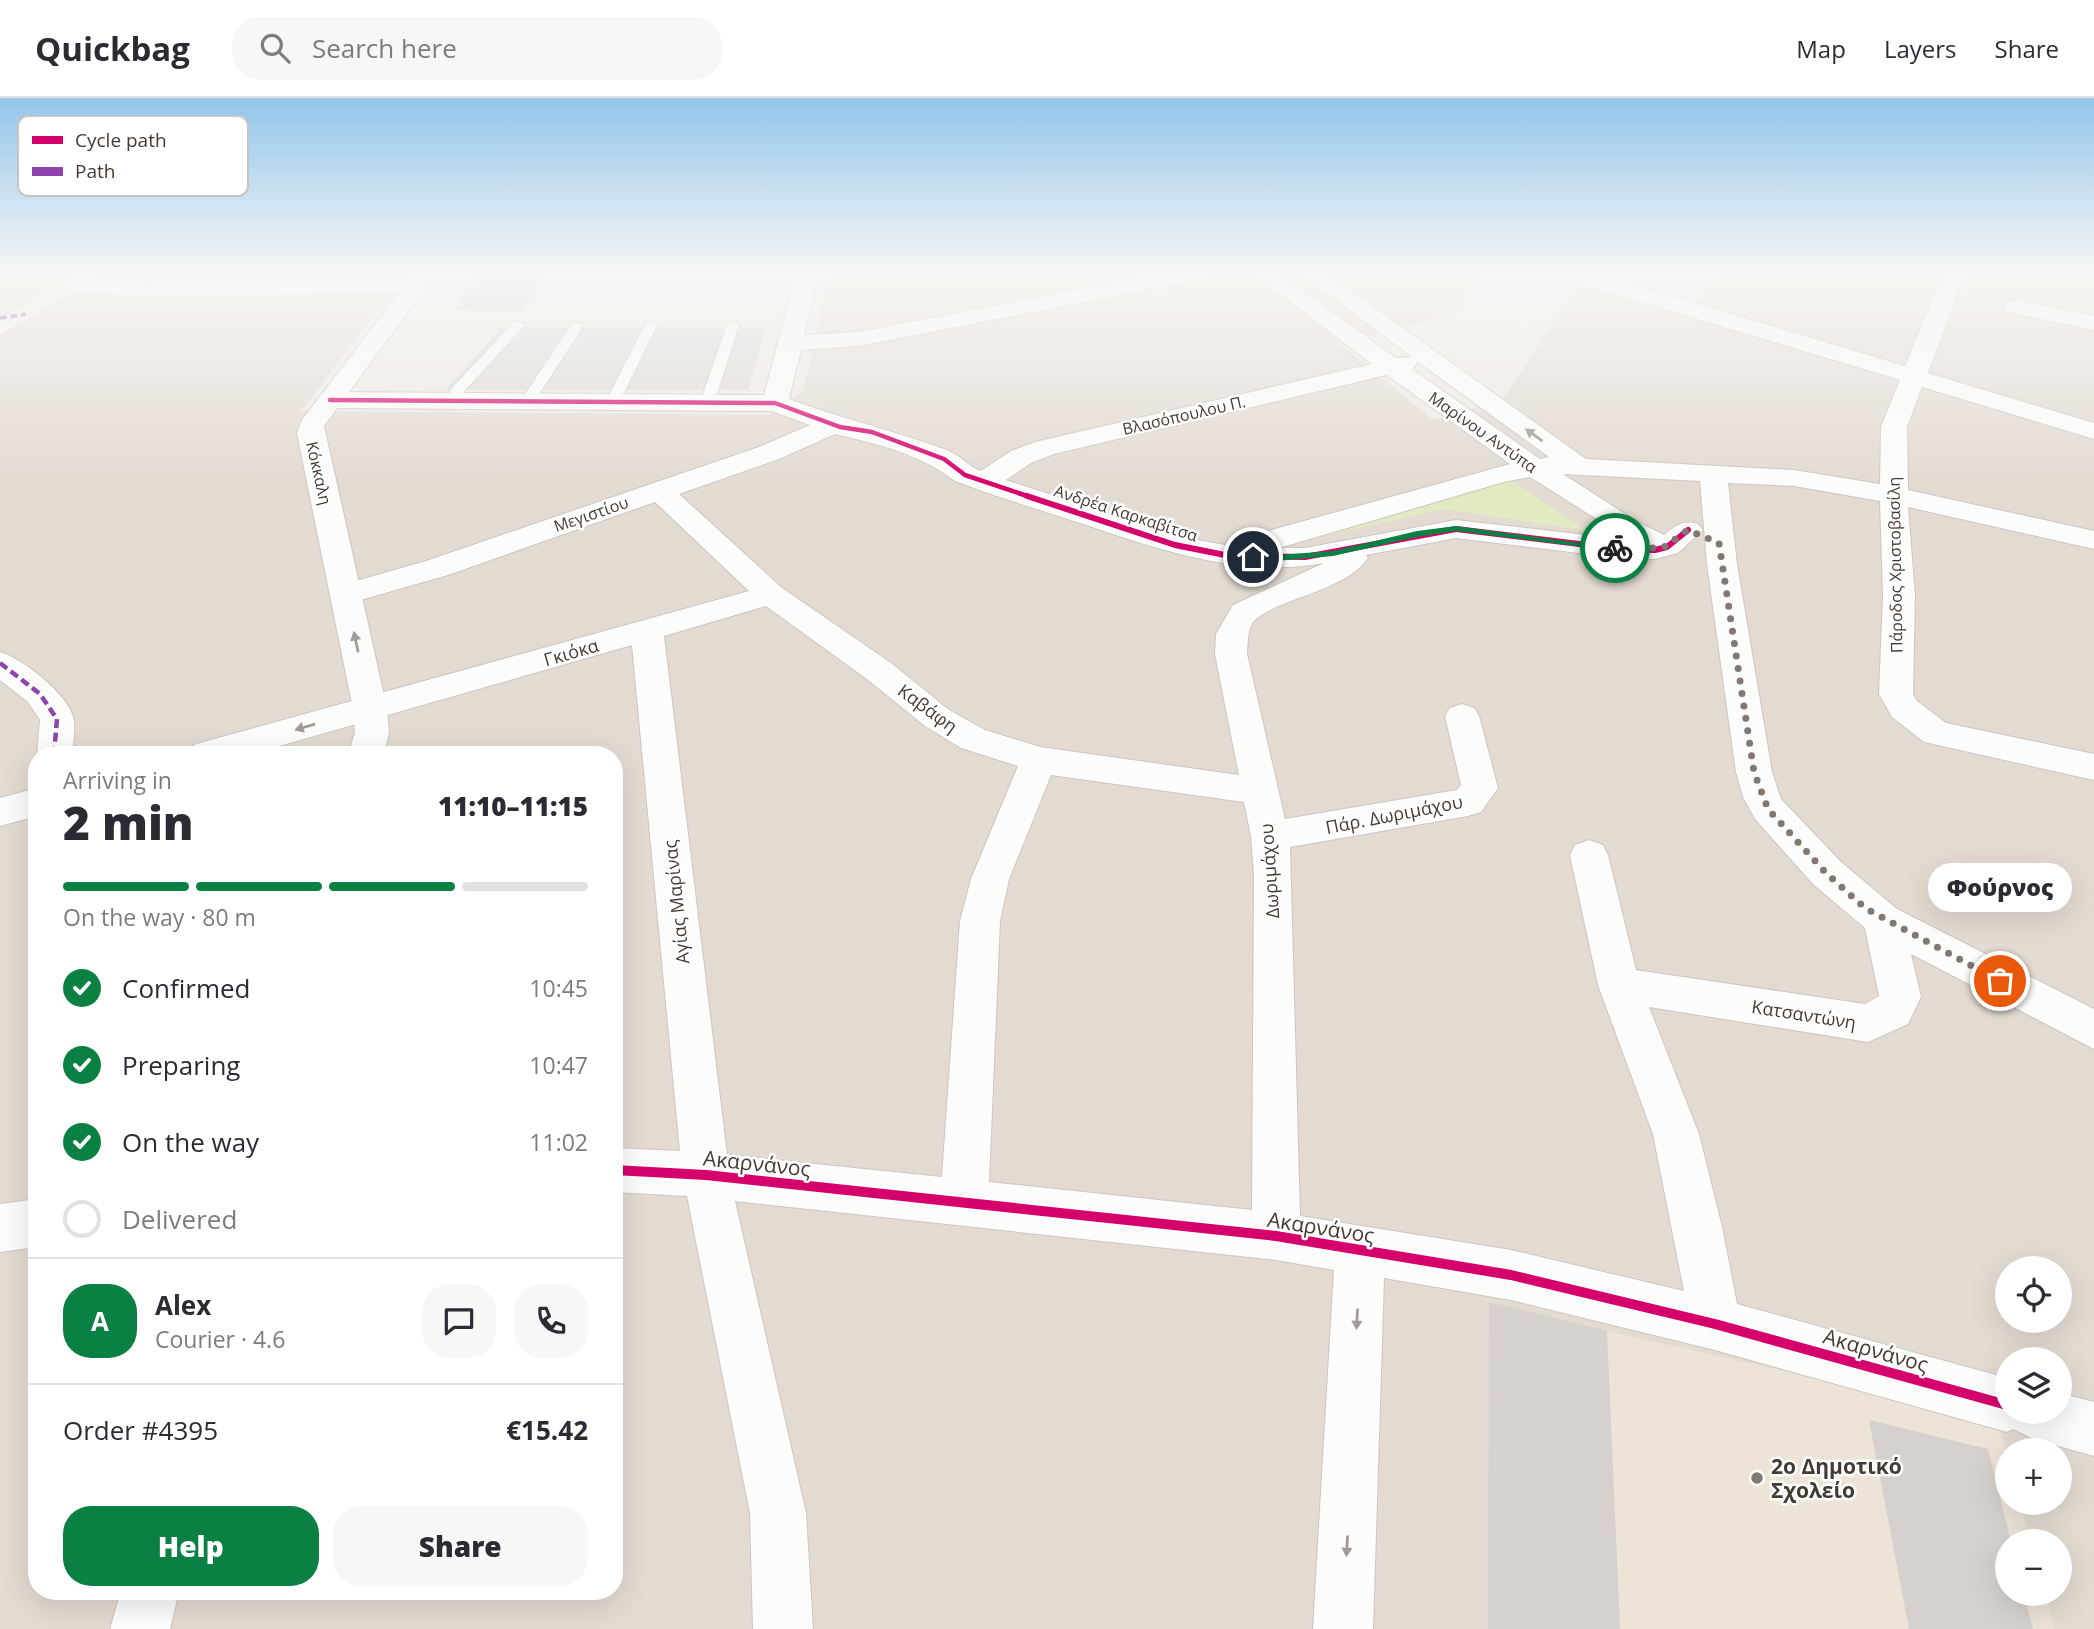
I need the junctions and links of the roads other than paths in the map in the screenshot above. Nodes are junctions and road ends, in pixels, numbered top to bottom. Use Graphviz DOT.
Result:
graph roads {
  1 [pos="374,342"];
  2 [pos="503,342"];
  3 [pos="567,342"];
  4 [pos="642,342"];
  5 [pos="727,342"];
  6 [pos="800,342"];
  7 [pos="1358,342"];
  8 [pos="1406,342"];
  9 [pos="1803,342"];
  10 [pos="1928,342"];
  11 [pos="790,343"];
  12 [pos="1428,359"];
  13 [pos="1391,367"];
  14 [pos="1915,376"];
  15 [pos="455,393"];
  16 [pos="533,393"];
  17 [pos="617,394"];
  18 [pos="710,394"];
  19 [pos="330,400"];
  20 [pos="775,403"];
  21 [pos="836,426"];
  22 [pos="2094,431"];
  23 [pos="1577,465"];
  24 [pos="1532,467"];
  25 [pos="1713,472"];
  26 [pos="974,478"];
  27 [pos="658,490"];
  28 [pos="1894,495"];
  29 [pos="2094,540"];
  30 [pos="1699,546"];
  31 [pos="1368,547"];
  32 [pos="1230,556"];
  33 [pos="346,594"];
  34 [pos="771,595"];
  35 [pos="647,630"];
  36 [pos="0,663"];
  37 [pos="370,709"];
  38 [pos="1462,716"];
  39 [pos="55,746"];
  40 [pos="236,746"];
  41 [pos="368,746"];
  42 [pos="1039,760"];
  43 [pos="2094,767"];
  44 [pos="1260,791"];
  45 [pos="28,804"];
  46 [pos="0,812"];
  47 [pos="1270,836"];
  48 [pos="1589,855"];
  49 [pos="1883,920"];
  50 [pos="1619,985"];
  51 [pos="2094,1030"];
  52 [pos="623,1170"];
  53 [pos="706,1174"];
  54 [pos="964,1203"];
  55 [pos="28,1224"];
  56 [pos="0,1228"];
  57 [pos="1276,1236"];
  58 [pos="1360,1251"];
  59 [pos="1714,1324"];
  60 [pos="1995,1402"];
  61 [pos="2072,1423"];
  62 [pos="2094,1429"];
  63 [pos="148,1600"];
  64 [pos="140,1629"];
  65 [pos="783,1629"];
  66 [pos="1343,1629"];
  1 -- 19 [label="street, Κόκκαλη"];
  2 -- 15 [label="lane"];
  3 -- 16 [label="lane"];
  4 -- 17 [label="lane"];
  5 -- 18 [label="lane"];
  6 -- 11 [label="street"];
  7 -- 13 [label="street, Μαρίνου Αντύπα"];
  8 -- 12 [label="street, Μαρίνου Αντύπα"];
  9 -- 14 [label="street"];
  10 -- 14 [label="street, Πάροδος Χριστοβασίλη"];
  11 -- 20 [label="street"];
  12 -- 13 [label="street, Βλασόπουλου Π."];
  23 -- 12 [label="street, Μαρίνου Αντύπα, one-way"];
  13 -- 24 [label="street, Μαρίνου Αντύπα"];
  13 -- 26 [label="street, Βλασόπουλου Π."];
  14 -- 22 [label="street"];
  14 -- 28 [label="street, Πάροδος Χριστοβασίλη"];
  19 -- 20 [label="street"];
  19 -- 33 [label="street, Κόκκαλη"];
  20 -- 21 [label="street, Ανδρέα Καρκαβίτσα"];
  21 -- 26 [label="street, Ανδρέα Καρκαβίτσα"];
  21 -- 27 [label="street, Μεγιστίου"];
  23 -- 24 [label="street"];
  23 -- 25 [label="street"];
  23 -- 30 [label="street, Μαρίνου Αντύπα"];
  24 -- 30 [label="street, Μαρίνου Αντύπα"];
  24 -- 32 [label="street"];
  25 -- 28 [label="street"];
  25 -- 30 [label="street"];
  26 -- 32 [label="street, Ανδρέα Καρκαβίτσα"];
  27 -- 33 [label="street, Μεγιστίου"];
  27 -- 34 [label="street, Καβάφη"];
  28 -- 29 [label="street"];
  28 -- 43 [label="street, Πάροδος Χριστοβασίλη"];
  30 -- 31 [label="street, Ανδρέα Καρκαβίτσα"];
  30 -- 49 [label="street"];
  31 -- 32 [label="street, Ανδρέα Καρκαβίτσα"];
  31 -- 44 [label="street, Δωριμάχου"];
  37 -- 33 [label="street, Κόκκαλη, one-way"];
  34 -- 35 [label="street, Γκιόκα"];
  34 -- 42 [label="street, Καβάφη"];
  35 -- 37 [label="street, Γκιόκα"];
  35 -- 53 [label="street, Αγίας Μαρίνας"];
  36 -- 39 [label="street"];
  37 -- 40 [label="street, Γκιόκα, one-way"];
  37 -- 41 [label="street, Κόκκαλη"];
  38 -- 47 [label="street, Πάρ. Δωριμάχου"];
  42 -- 44 [label="street, Καβάφη"];
  42 -- 54 [label="street"];
  44 -- 47 [label="street, Δωριμάχου"];
  45 -- 46 [label="street"];
  47 -- 57 [label="street, Δωριμάχου"];
  48 -- 50 [label="street"];
  49 -- 50 [label="street, Κατσαντώνη"];
  49 -- 51 [label="street"];
  50 -- 59 [label="street"];
  52 -- 53 [label="street, Ακαρνάνος"];
  53 -- 54 [label="street, Ακαρνάνος"];
  53 -- 65 [label="street, Αγίας Μαρίνας"];
  54 -- 57 [label="street, Ακαρνάνος"];
  55 -- 56 [label="street"];
  57 -- 58 [label="street, Ακαρνάνος"];
  58 -- 59 [label="street, Ακαρνάνος"];
  58 -- 66 [label="street, one-way"];
  59 -- 60 [label="street, Ακαρνάνος"];
  61 -- 62 [label="street"];
  63 -- 64 [label="street"];
}
